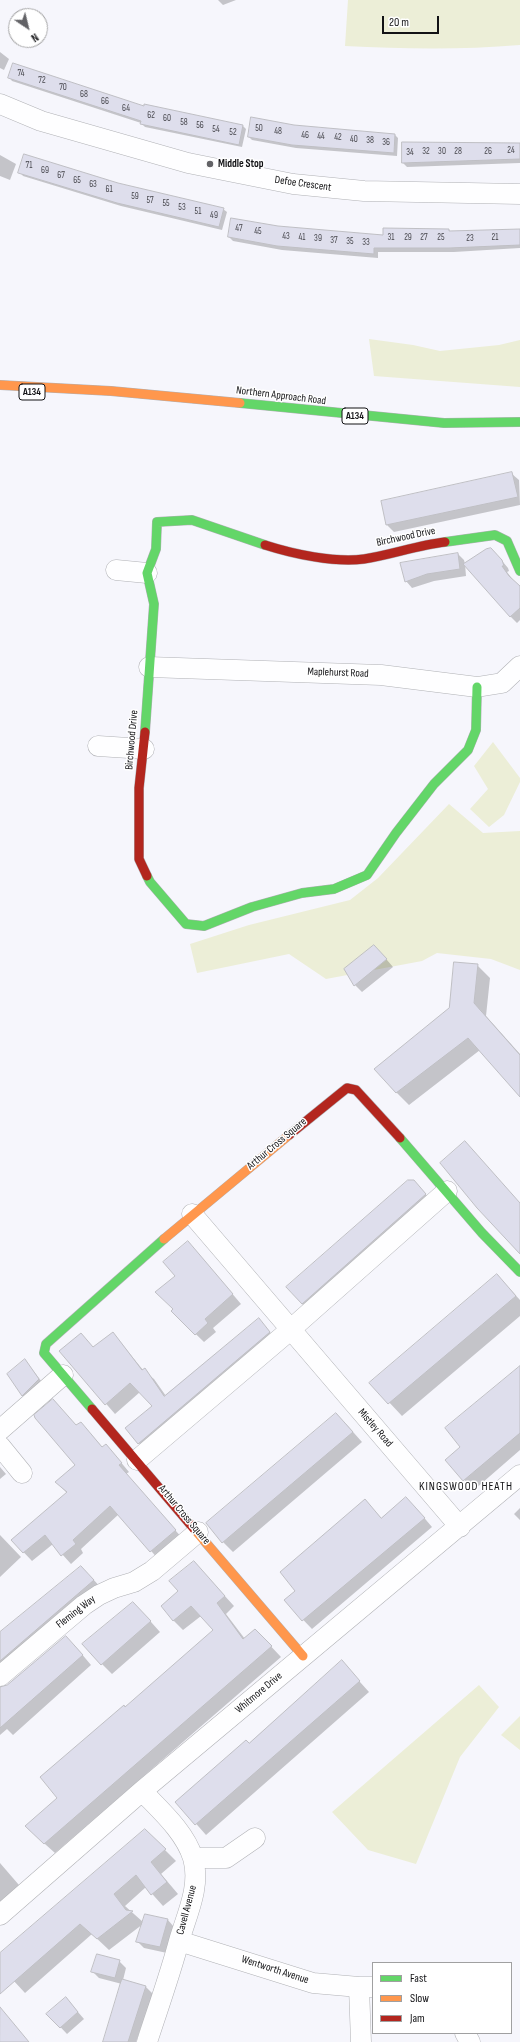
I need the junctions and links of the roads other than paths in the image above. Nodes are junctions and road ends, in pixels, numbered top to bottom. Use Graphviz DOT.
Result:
graph roads {
  1 [pos="0,104"];
  2 [pos="520,194"];
  3 [pos="0,386"];
  4 [pos="64,387"];
  5 [pos="18,395"];
  6 [pos="520,422"];
  7 [pos="116,570"];
  8 [pos="520,571"];
  9 [pos="147,573"];
  10 [pos="520,666"];
  11 [pos="149,667"];
  12 [pos="477,687"];
  13 [pos="98,746"];
  14 [pos="144,749"];
  15 [pos="447,1191"];
  16 [pos="192,1214"];
  17 [pos="520,1271"];
  18 [pos="291,1329"];
  19 [pos="63,1375"];
  20 [pos="0,1430"];
  21 [pos="0,1446"];
  22 [pos="137,1460"];
  23 [pos="22,1473"];
  24 [pos="520,1475"];
  25 [pos="460,1526"];
  26 [pos="198,1532"];
  27 [pos="303,1656"];
  28 [pos="0,1676"];
  29 [pos="142,1791"];
  30 [pos="255,1838"];
  31 [pos="193,1858"];
  32 [pos="0,1915"];
  33 [pos="179,1941"];
  34 [pos="366,1987"];
  35 [pos="147,2042"];
  36 [pos="361,2042"];
  1 -- 2 [label="street, Defoe Crescent"];
  3 -- 4 [label="street, Northern Approach Road / A134"];
  4 -- 5 [label="street, Northern Approach Road / A134"];
  4 -- 6 [label="street, Northern Approach Road / A134"];
  7 -- 9 [label="street"];
  8 -- 9 [label="street, Birchwood Drive"];
  9 -- 11 [label="street, Birchwood Drive"];
  10 -- 12 [label="street, Maplehurst Road"];
  11 -- 12 [label="street, Maplehurst Road"];
  11 -- 14 [label="street, Birchwood Drive"];
  12 -- 14 [label="street, Birchwood Drive"];
  13 -- 14 [label="street"];
  15 -- 16 [label="street, Arthur Cross Square"];
  15 -- 17 [label="street, Arthur Cross Square"];
  15 -- 18 [label="street"];
  16 -- 18 [label="street, Mistley Road"];
  16 -- 19 [label="street, Arthur Cross Square"];
  18 -- 22 [label="street"];
  18 -- 25 [label="street, Mistley Road"];
  19 -- 20 [label="street"];
  19 -- 22 [label="street, Arthur Cross Square"];
  21 -- 23 [label="street"];
  22 -- 26 [label="street, Arthur Cross Square"];
  24 -- 25 [label="street, Whitmore Drive"];
  25 -- 27 [label="street, Whitmore Drive"];
  26 -- 27 [label="street, Arthur Cross Square"];
  26 -- 28 [label="street, Fleming Way"];
  27 -- 29 [label="street, Whitmore Drive"];
  29 -- 31 [label="street, Cavell Avenue"];
  29 -- 32 [label="street, Whitmore Drive"];
  30 -- 31 [label="street"];
  31 -- 33 [label="street, Cavell Avenue"];
  33 -- 34 [label="street, Wentworth Avenue"];
  33 -- 35 [label="street, Cavell Avenue"];
  34 -- 36 [label="street"];
}
